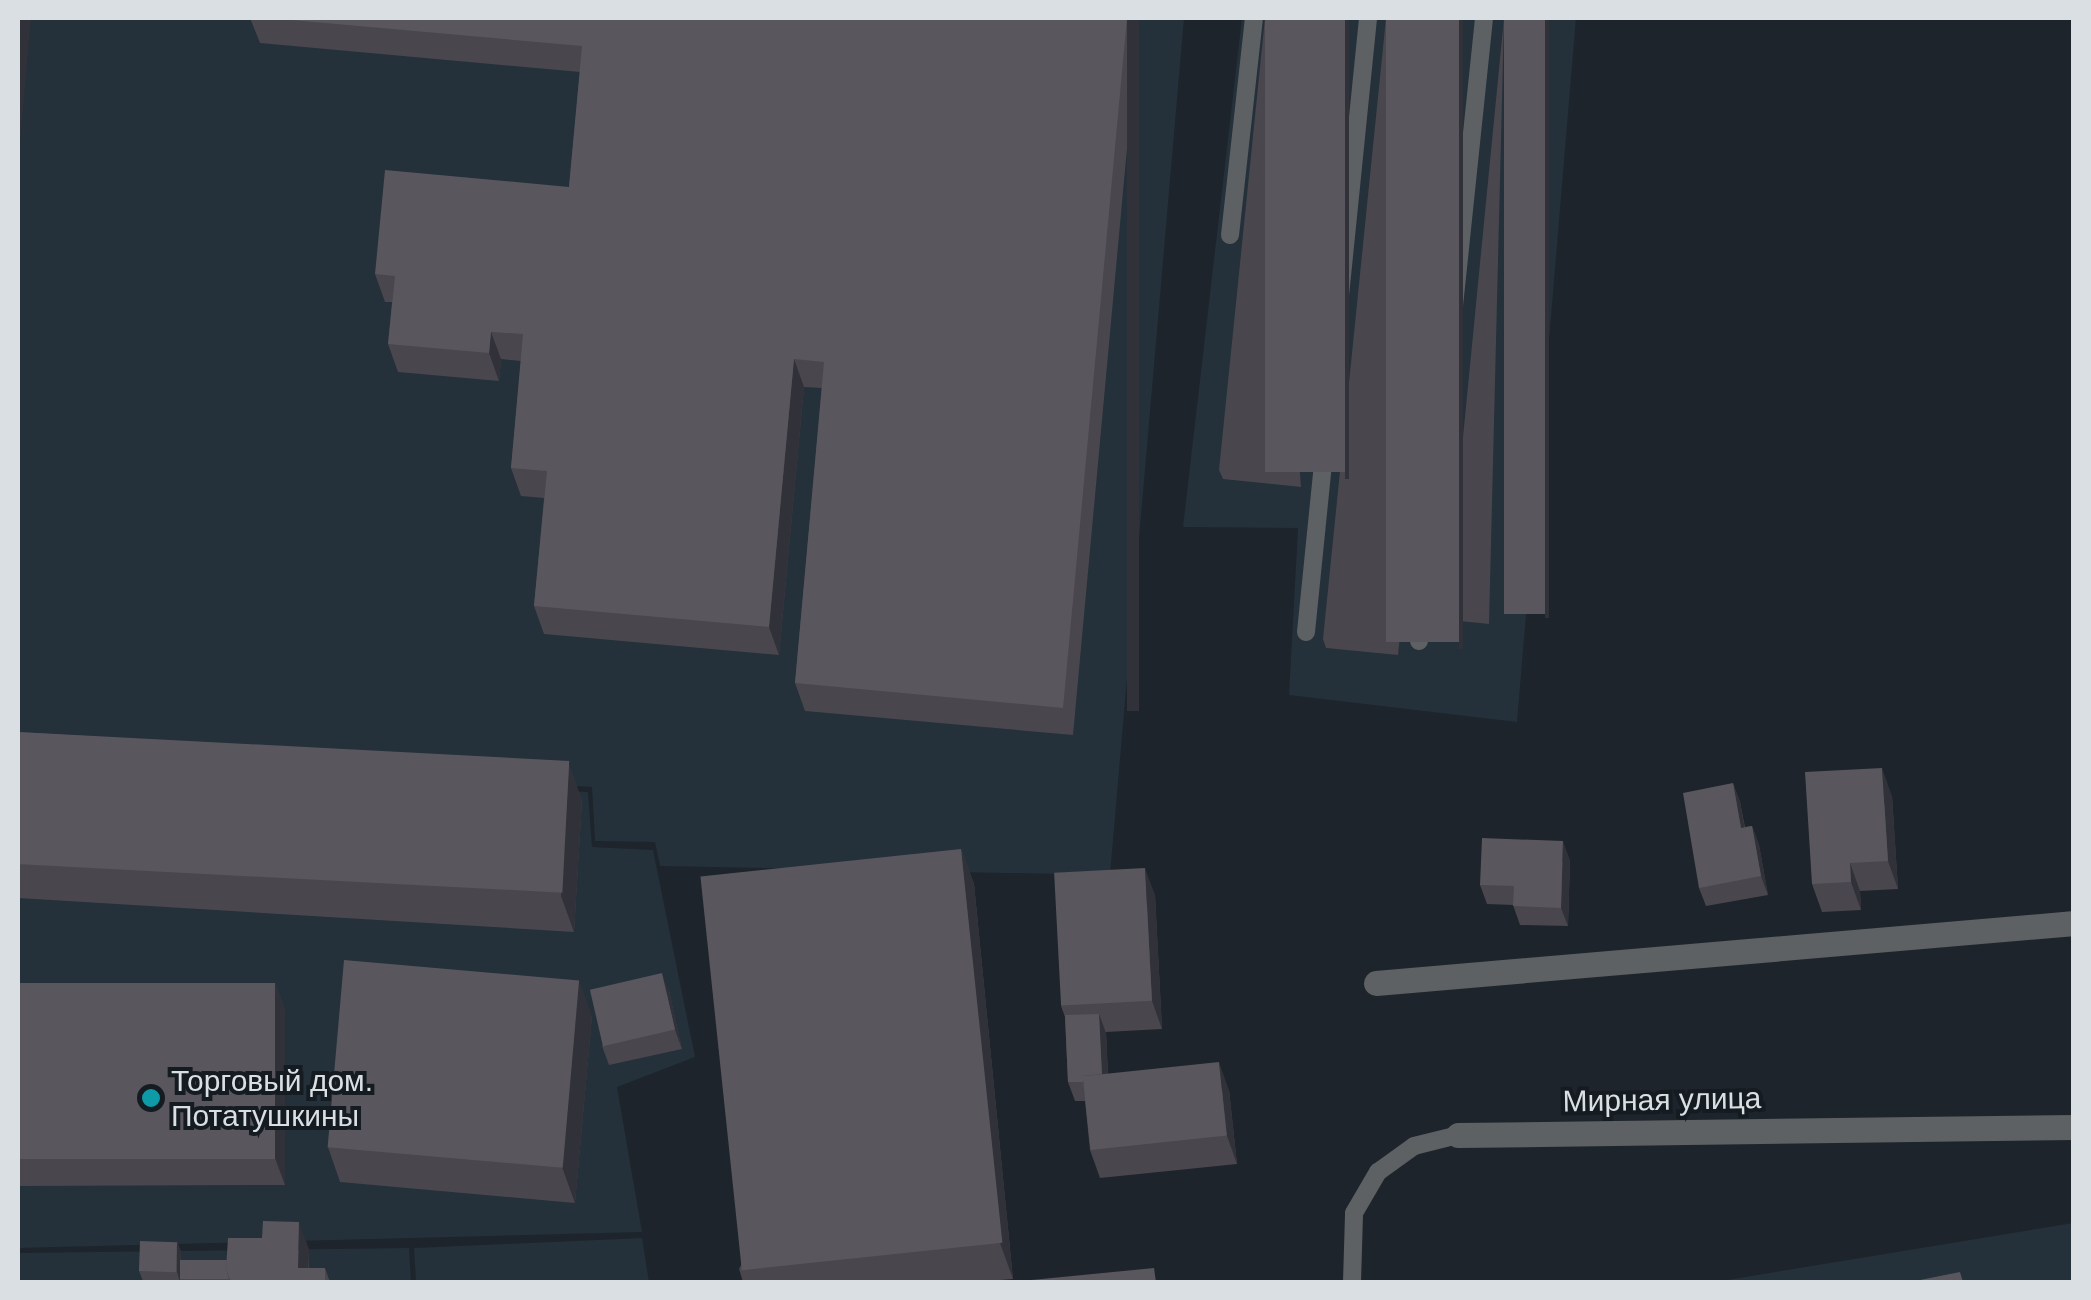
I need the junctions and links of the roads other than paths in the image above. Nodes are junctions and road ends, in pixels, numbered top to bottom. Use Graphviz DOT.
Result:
graph roads {
  1 [pos="1254,18"];
  2 [pos="1368,18"];
  3 [pos="1484,18"];
  4 [pos="1230,235"];
  5 [pos="1306,632"];
  6 [pos="1419,641"];
  7 [pos="2074,923"];
  8 [pos="1376,983"];
  9 [pos="2074,1127"];
  10 [pos="1458,1136"];
  11 [pos="1352,1282"];
  1 -- 4 [label="lane"];
  2 -- 5 [label="lane"];
  3 -- 6 [label="lane"];
  7 -- 8 [label="street"];
  9 -- 10 [label="street, Мирная улица"];
  10 -- 11 [label="lane, Мирная улица"];
}
